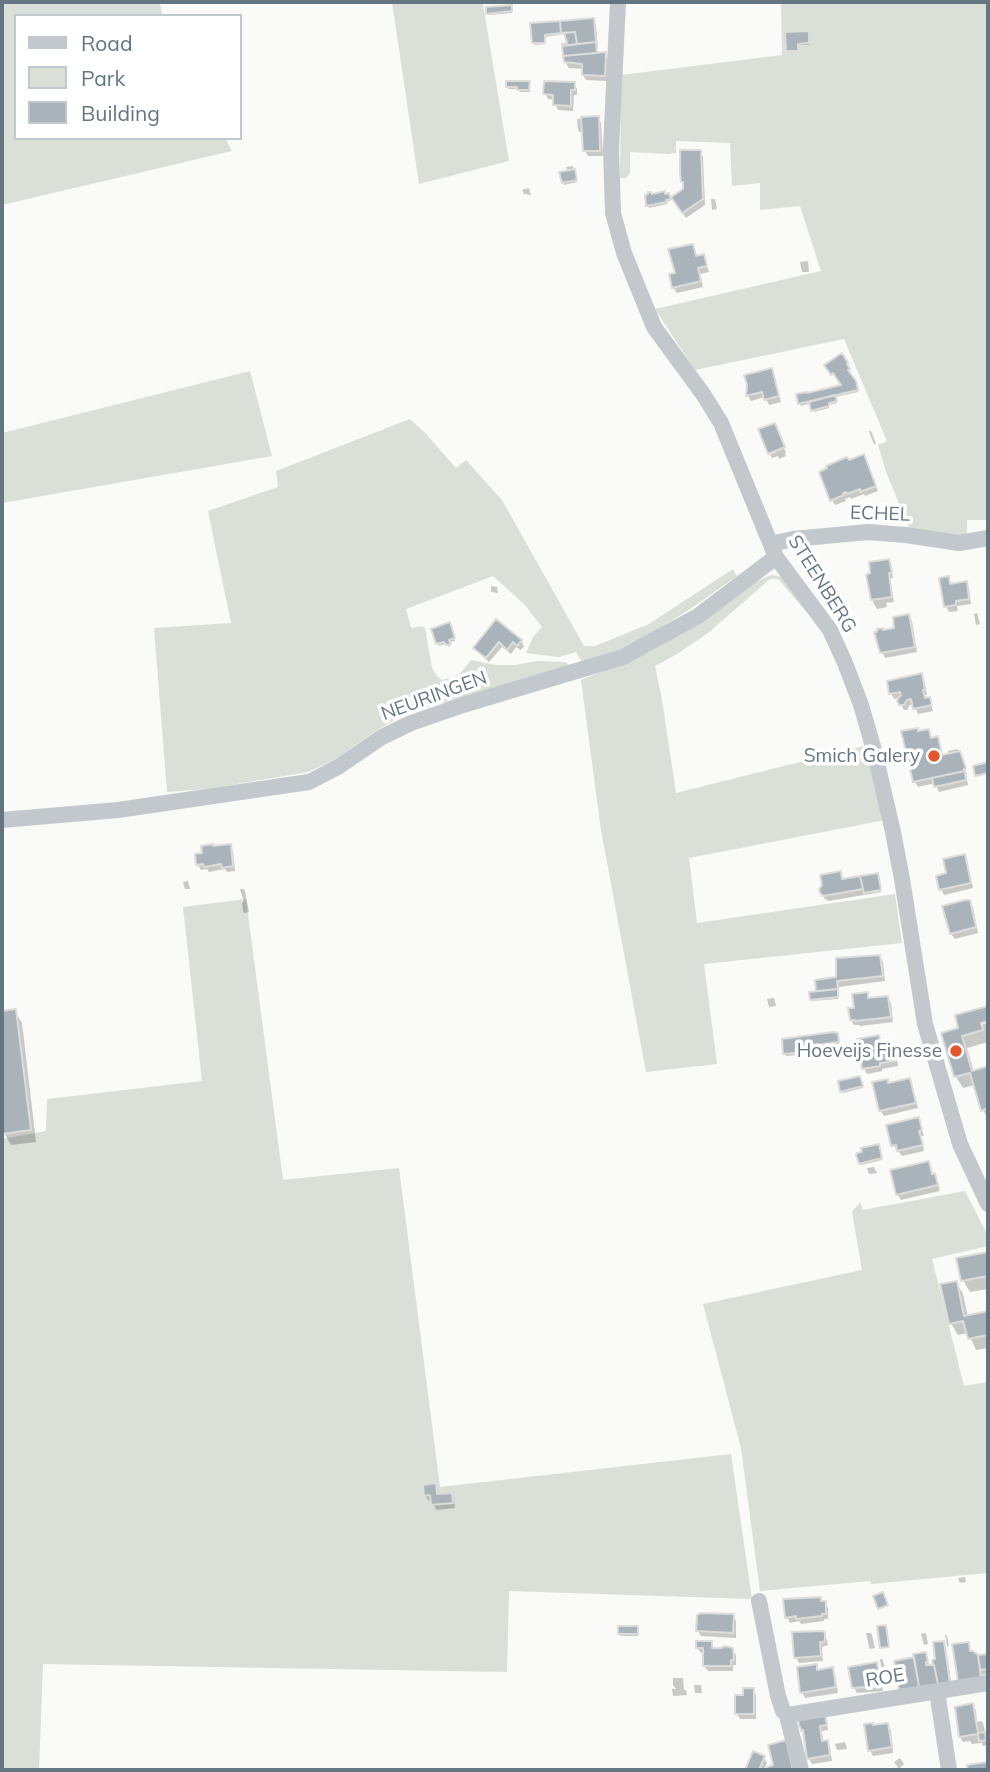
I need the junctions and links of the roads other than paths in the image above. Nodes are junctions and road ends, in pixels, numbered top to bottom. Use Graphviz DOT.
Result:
graph roads {
  1 [pos="618,2"];
  2 [pos="988,538"];
  3 [pos="774,551"];
  4 [pos="2,820"];
  5 [pos="988,1205"];
  6 [pos="759,1601"];
  7 [pos="988,1683"];
  8 [pos="937,1691"];
  9 [pos="789,1715"];
  10 [pos="801,1770"];
  11 [pos="949,1770"];
  1 -- 3 [label="street, STEENBERG"];
  2 -- 3 [label="street, ECHEL"];
  3 -- 4 [label="street, NEURINGEN"];
  3 -- 5 [label="street, STEENBERG"];
  6 -- 9 [label="street"];
  7 -- 8 [label="street, ROE"];
  8 -- 9 [label="street, ROE"];
  8 -- 11 [label="street"];
  9 -- 10 [label="street"];
}
